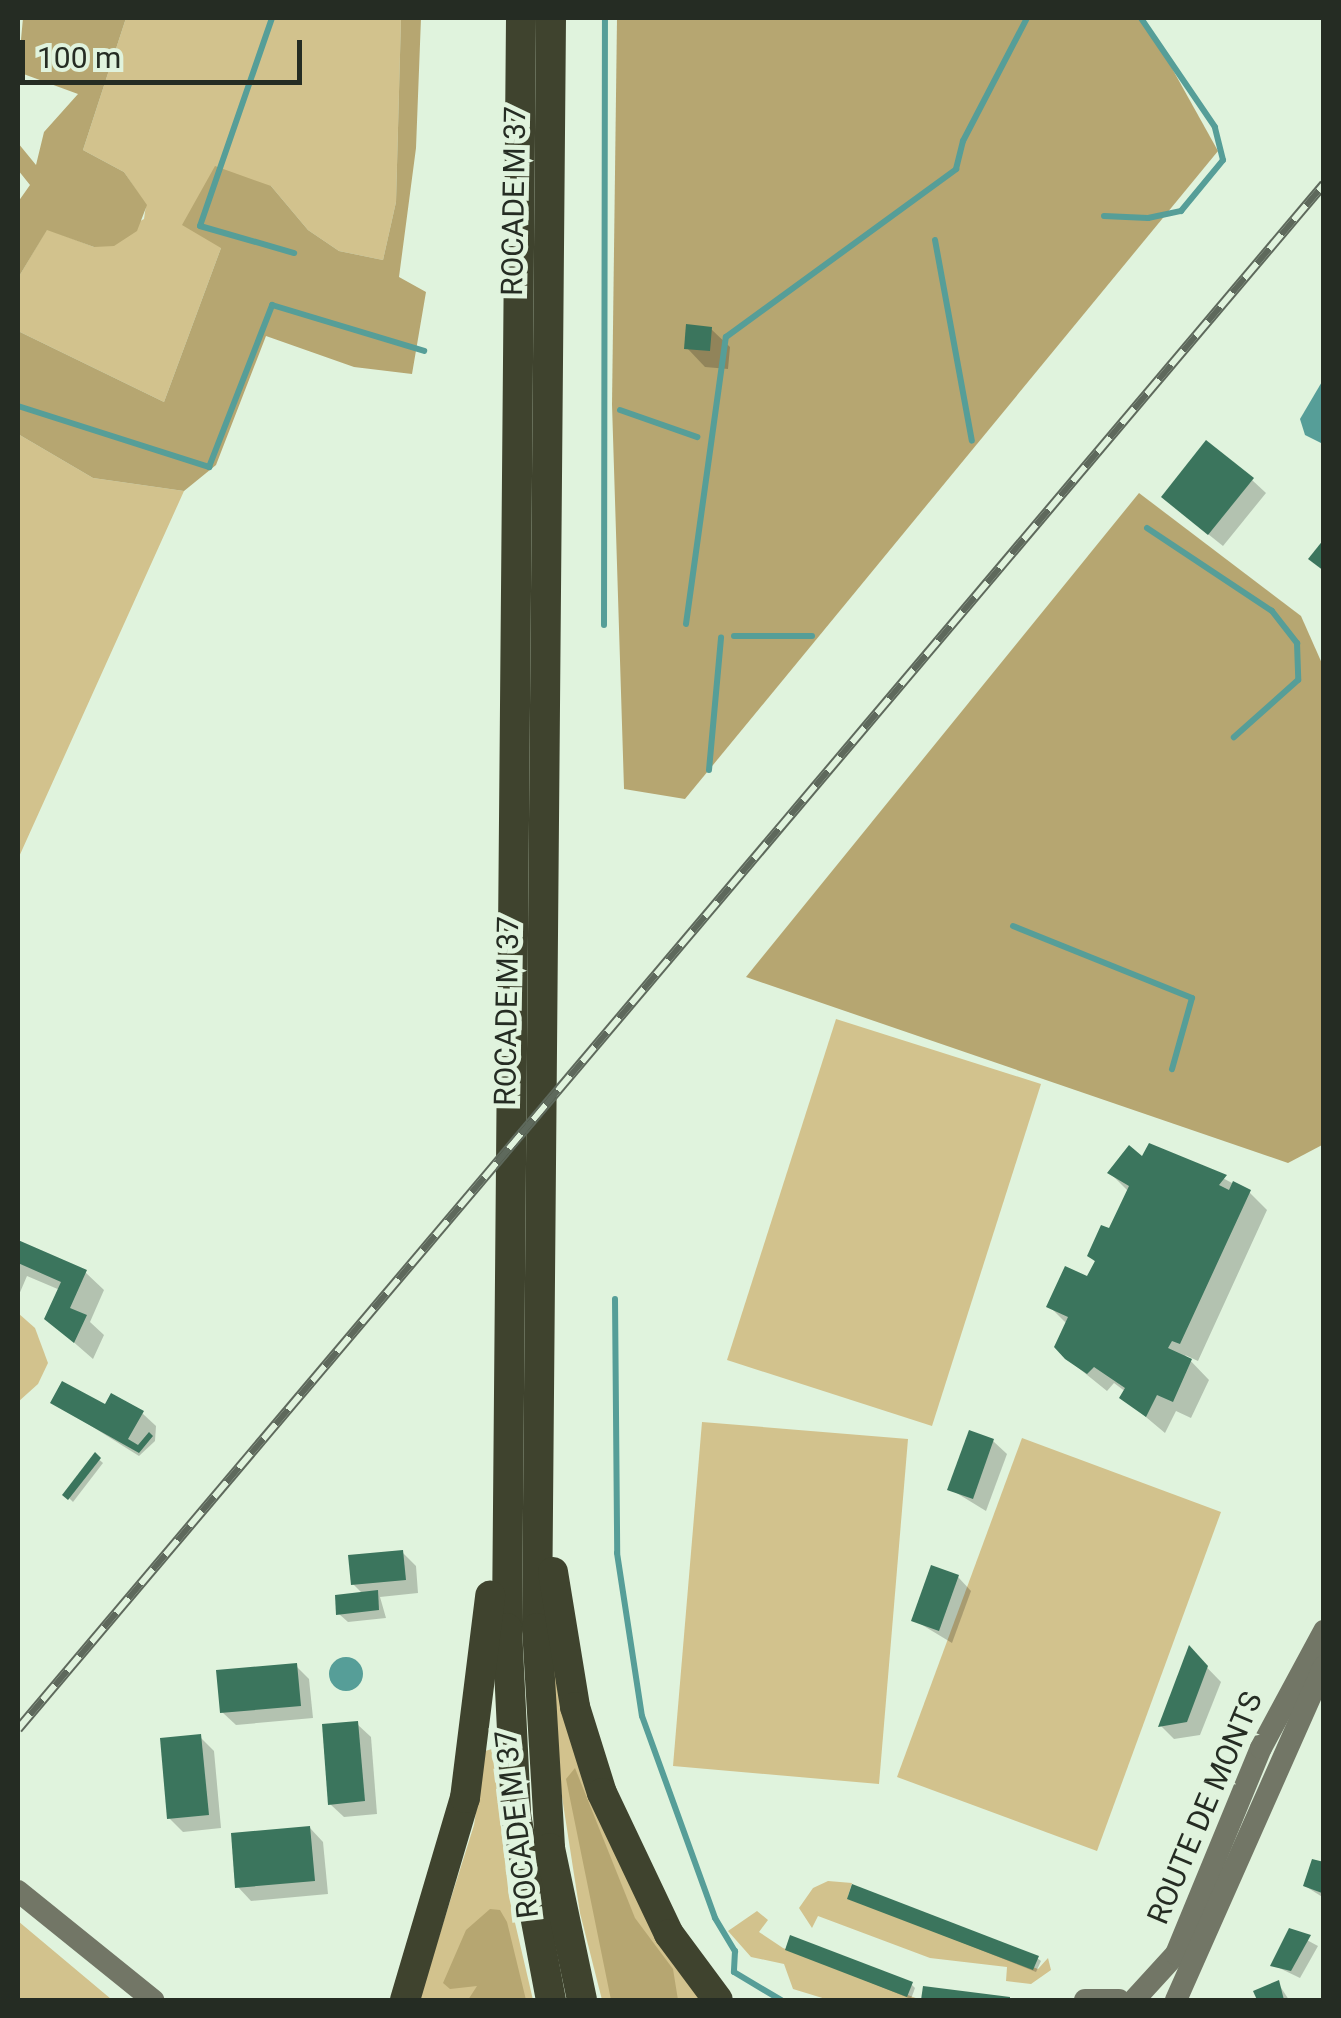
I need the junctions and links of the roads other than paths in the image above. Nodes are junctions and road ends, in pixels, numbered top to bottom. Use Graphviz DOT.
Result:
graph roads {
  1 [pos="521,18"];
  2 [pos="551,18"];
  3 [pos="538,1458"];
  4 [pos="507,1509"];
  5 [pos="1324,1632"];
  6 [pos="1324,1666"];
  7 [pos="18,1891"];
  8 [pos="147,1995"];
  9 [pos="162,2000"];
  10 [pos="405,2000"];
  11 [pos="551,2000"];
  12 [pos="582,2000"];
  13 [pos="718,2000"];
  14 [pos="1085,2000"];
  15 [pos="1119,2000"];
  16 [pos="1134,2000"];
  17 [pos="1176,2000"];
  1 -- 4 [label="highway, ROCADE M 37"];
  2 -- 3 [label="highway, ROCADE M 37"];
  3 -- 12 [label="highway, ROCADE M 37"];
  3 -- 13 [label="highway"];
  4 -- 10 [label="highway"];
  4 -- 11 [label="highway, ROCADE M 37"];
  5 -- 16 [label="main road, ROUTE DE MONTS"];
  6 -- 17 [label="main road, ROUTE DE MONTS"];
  7 -- 8 [label="main road"];
  8 -- 9 [label="main road"];
  14 -- 15 [label="main road"];
}
